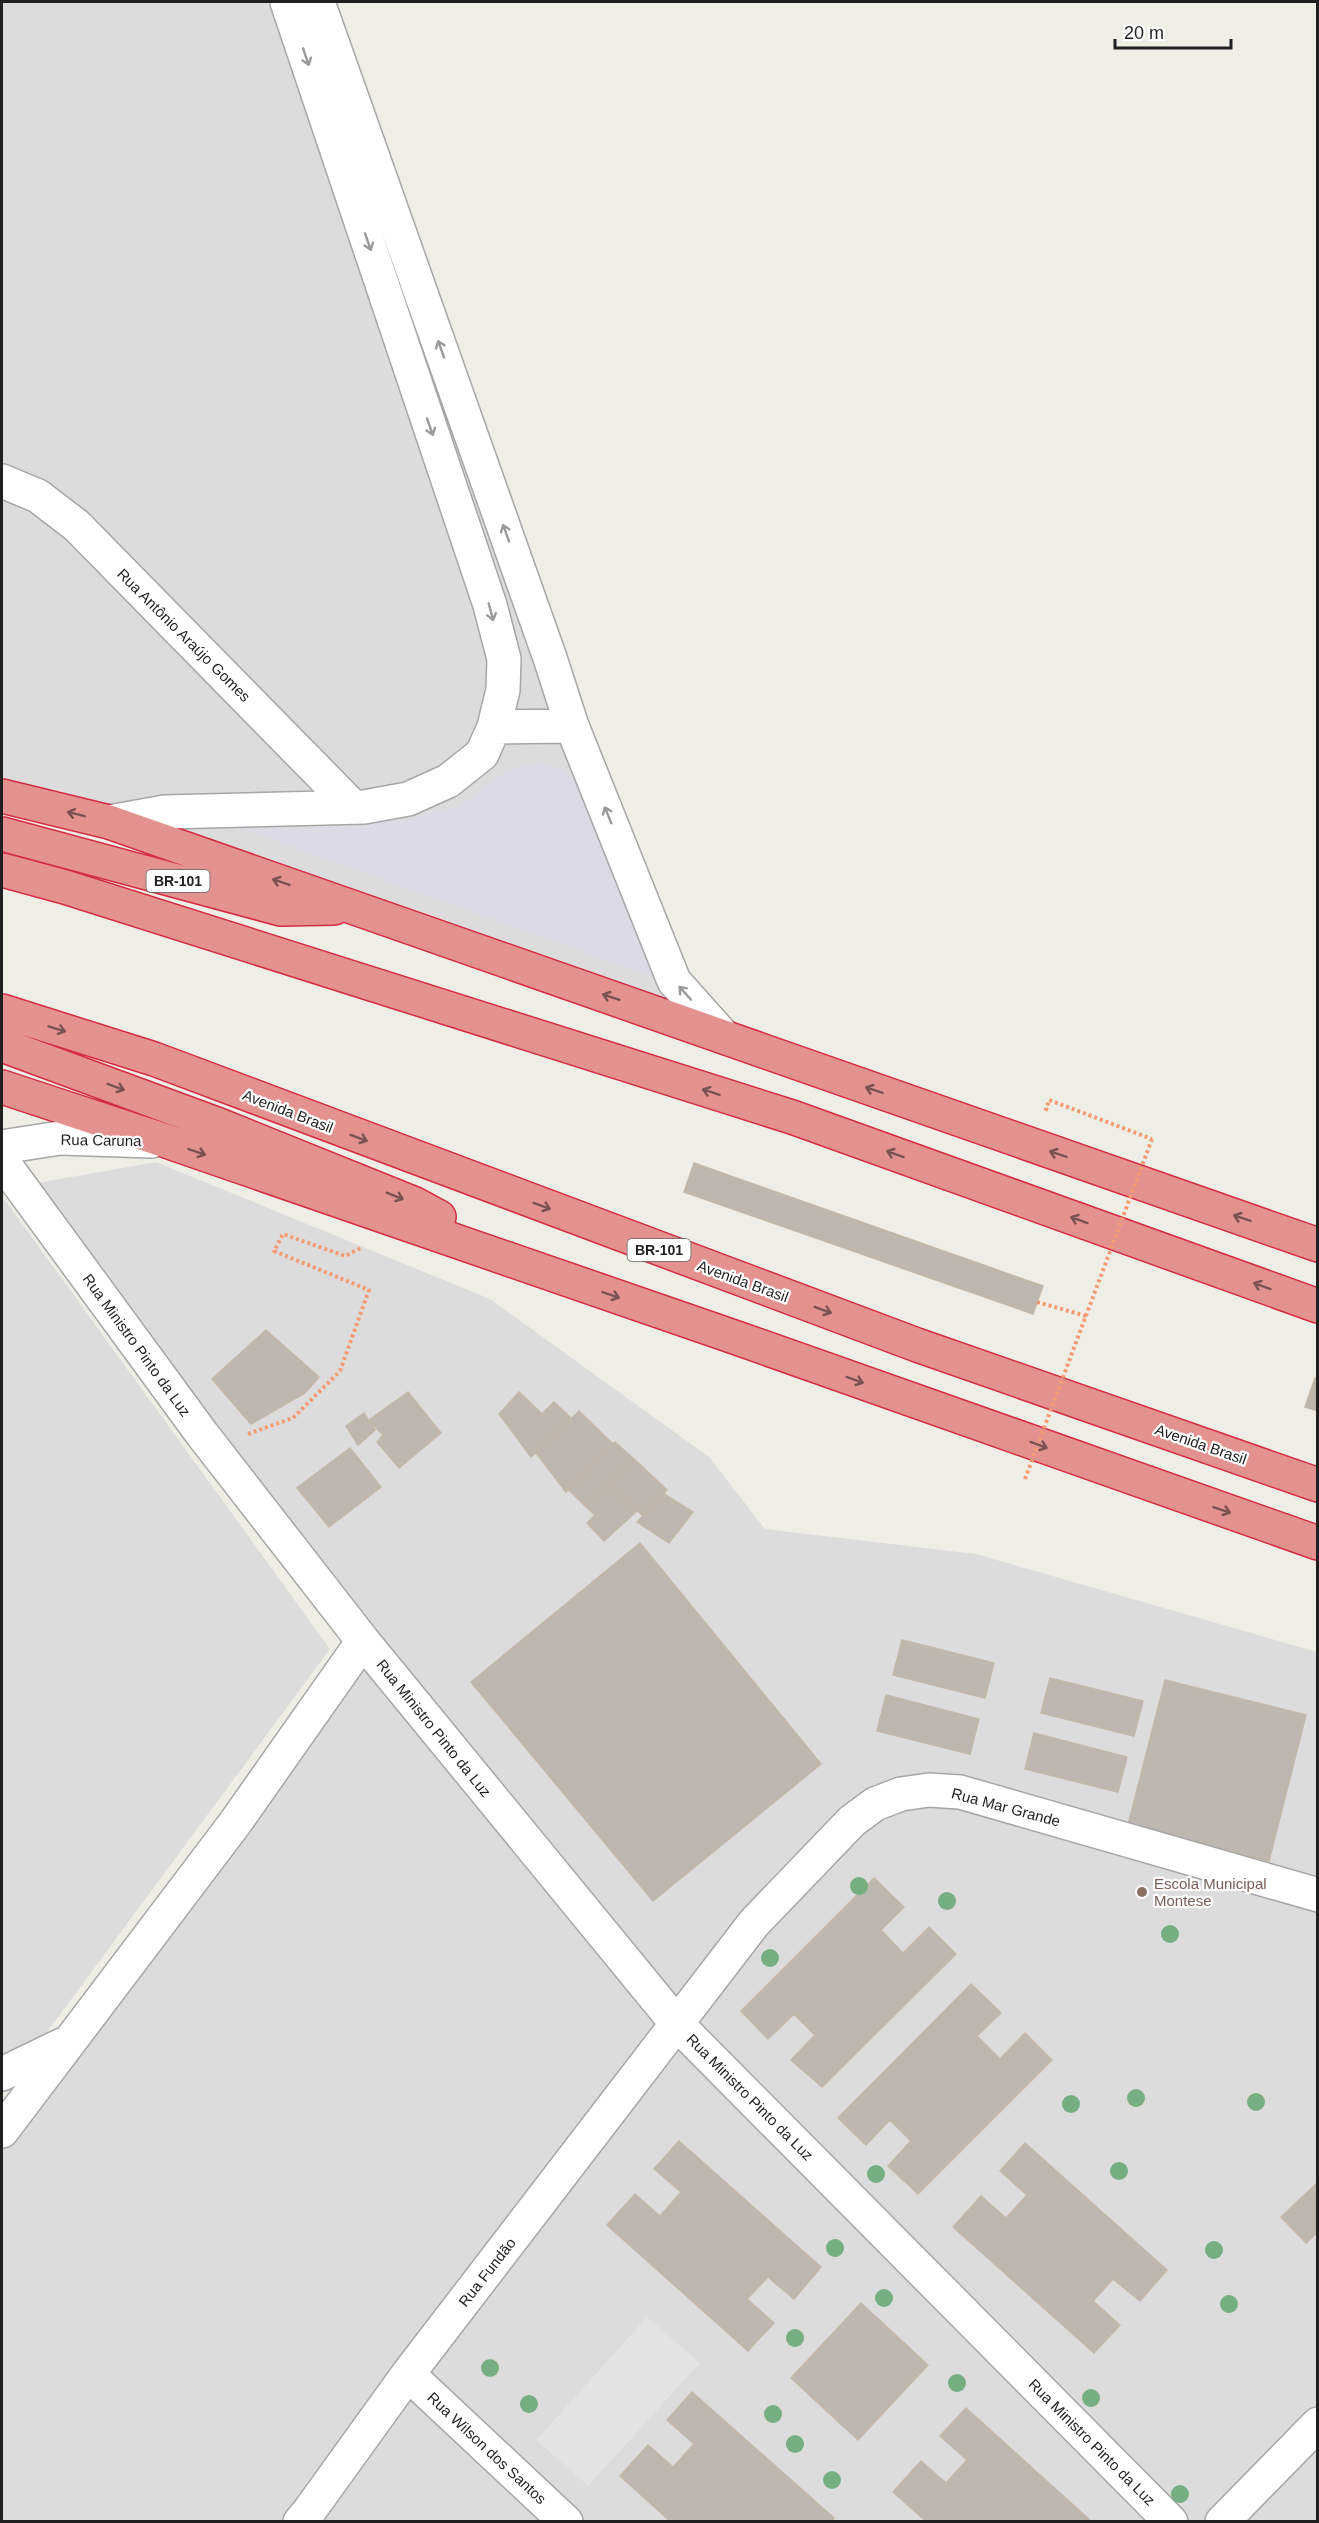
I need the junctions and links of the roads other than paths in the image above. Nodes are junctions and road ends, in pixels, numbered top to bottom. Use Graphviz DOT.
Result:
graph roads {
  1 [pos="287,2"];
  2 [pos="318,2"];
  3 [pos="2,481"];
  4 [pos="572,726"];
  5 [pos="494,728"];
  6 [pos="2,796"];
  7 [pos="353,807"];
  8 [pos="109,822"];
  9 [pos="2,834"];
  10 [pos="2,870"];
  11 [pos="357,908"];
  12 [pos="2,1011"];
  13 [pos="724,1037"];
  14 [pos="2,1045"];
  15 [pos="2,1087"];
  16 [pos="166,1141"];
  17 [pos="2,1148"];
  18 [pos="2,1161"];
  19 [pos="1317,1245"];
  20 [pos="556,1276"];
  21 [pos="1317,1306"];
  22 [pos="1317,1485"];
  23 [pos="1317,1543"];
  24 [pos="363,1641"];
  25 [pos="1317,1895"];
  26 [pos="677,2024"];
  27 [pos="67,2042"];
  28 [pos="2,2074"];
  29 [pos="2,2131"];
  30 [pos="408,2374"];
  31 [pos="1317,2424"];
  32 [pos="300,2522"];
  33 [pos="566,2522"];
  34 [pos="1172,2522"];
  35 [pos="1222,2522"];
  1 -- 5 [label="street, one-way"];
  4 -- 2 [label="street, one-way"];
  3 -- 7 [label="street, Rua Antônio Araújo Gomes"];
  4 -- 5 [label="street"];
  13 -- 4 [label="street, one-way"];
  5 -- 7 [label="street"];
  8 -- 6 [label="highway, one-way"];
  7 -- 8 [label="street"];
  11 -- 8 [label="highway, one-way"];
  9 -- 11 [label="highway, BR-101"];
  21 -- 10 [label="highway, BR-101, one-way"];
  13 -- 11 [label="highway, BR-101, one-way"];
  12 -- 22 [label="highway, Avenida Brasil / BR-101, one-way"];
  19 -- 13 [label="highway, BR-101, one-way"];
  14 -- 20 [label="highway, one-way"];
  15 -- 16 [label="highway"];
  16 -- 17 [label="street, Rua Caruna"];
  16 -- 20 [label="highway, one-way"];
  18 -- 24 [label="street, Rua Ministro Pinto da Luz"];
  20 -- 23 [label="highway, one-way"];
  24 -- 26 [label="street, Rua Ministro Pinto da Luz"];
  24 -- 27 [label="street"];
  25 -- 26 [label="street, Rua Mar Grande"];
  26 -- 30 [label="street, Rua Fundão"];
  26 -- 34 [label="street, Rua Ministro Pinto da Luz"];
  27 -- 28 [label="street"];
  27 -- 29 [label="street"];
  30 -- 32 [label="street, Rua Fundão"];
  30 -- 33 [label="street, Rua Wilson dos Santos"];
  31 -- 35 [label="street"];
}
